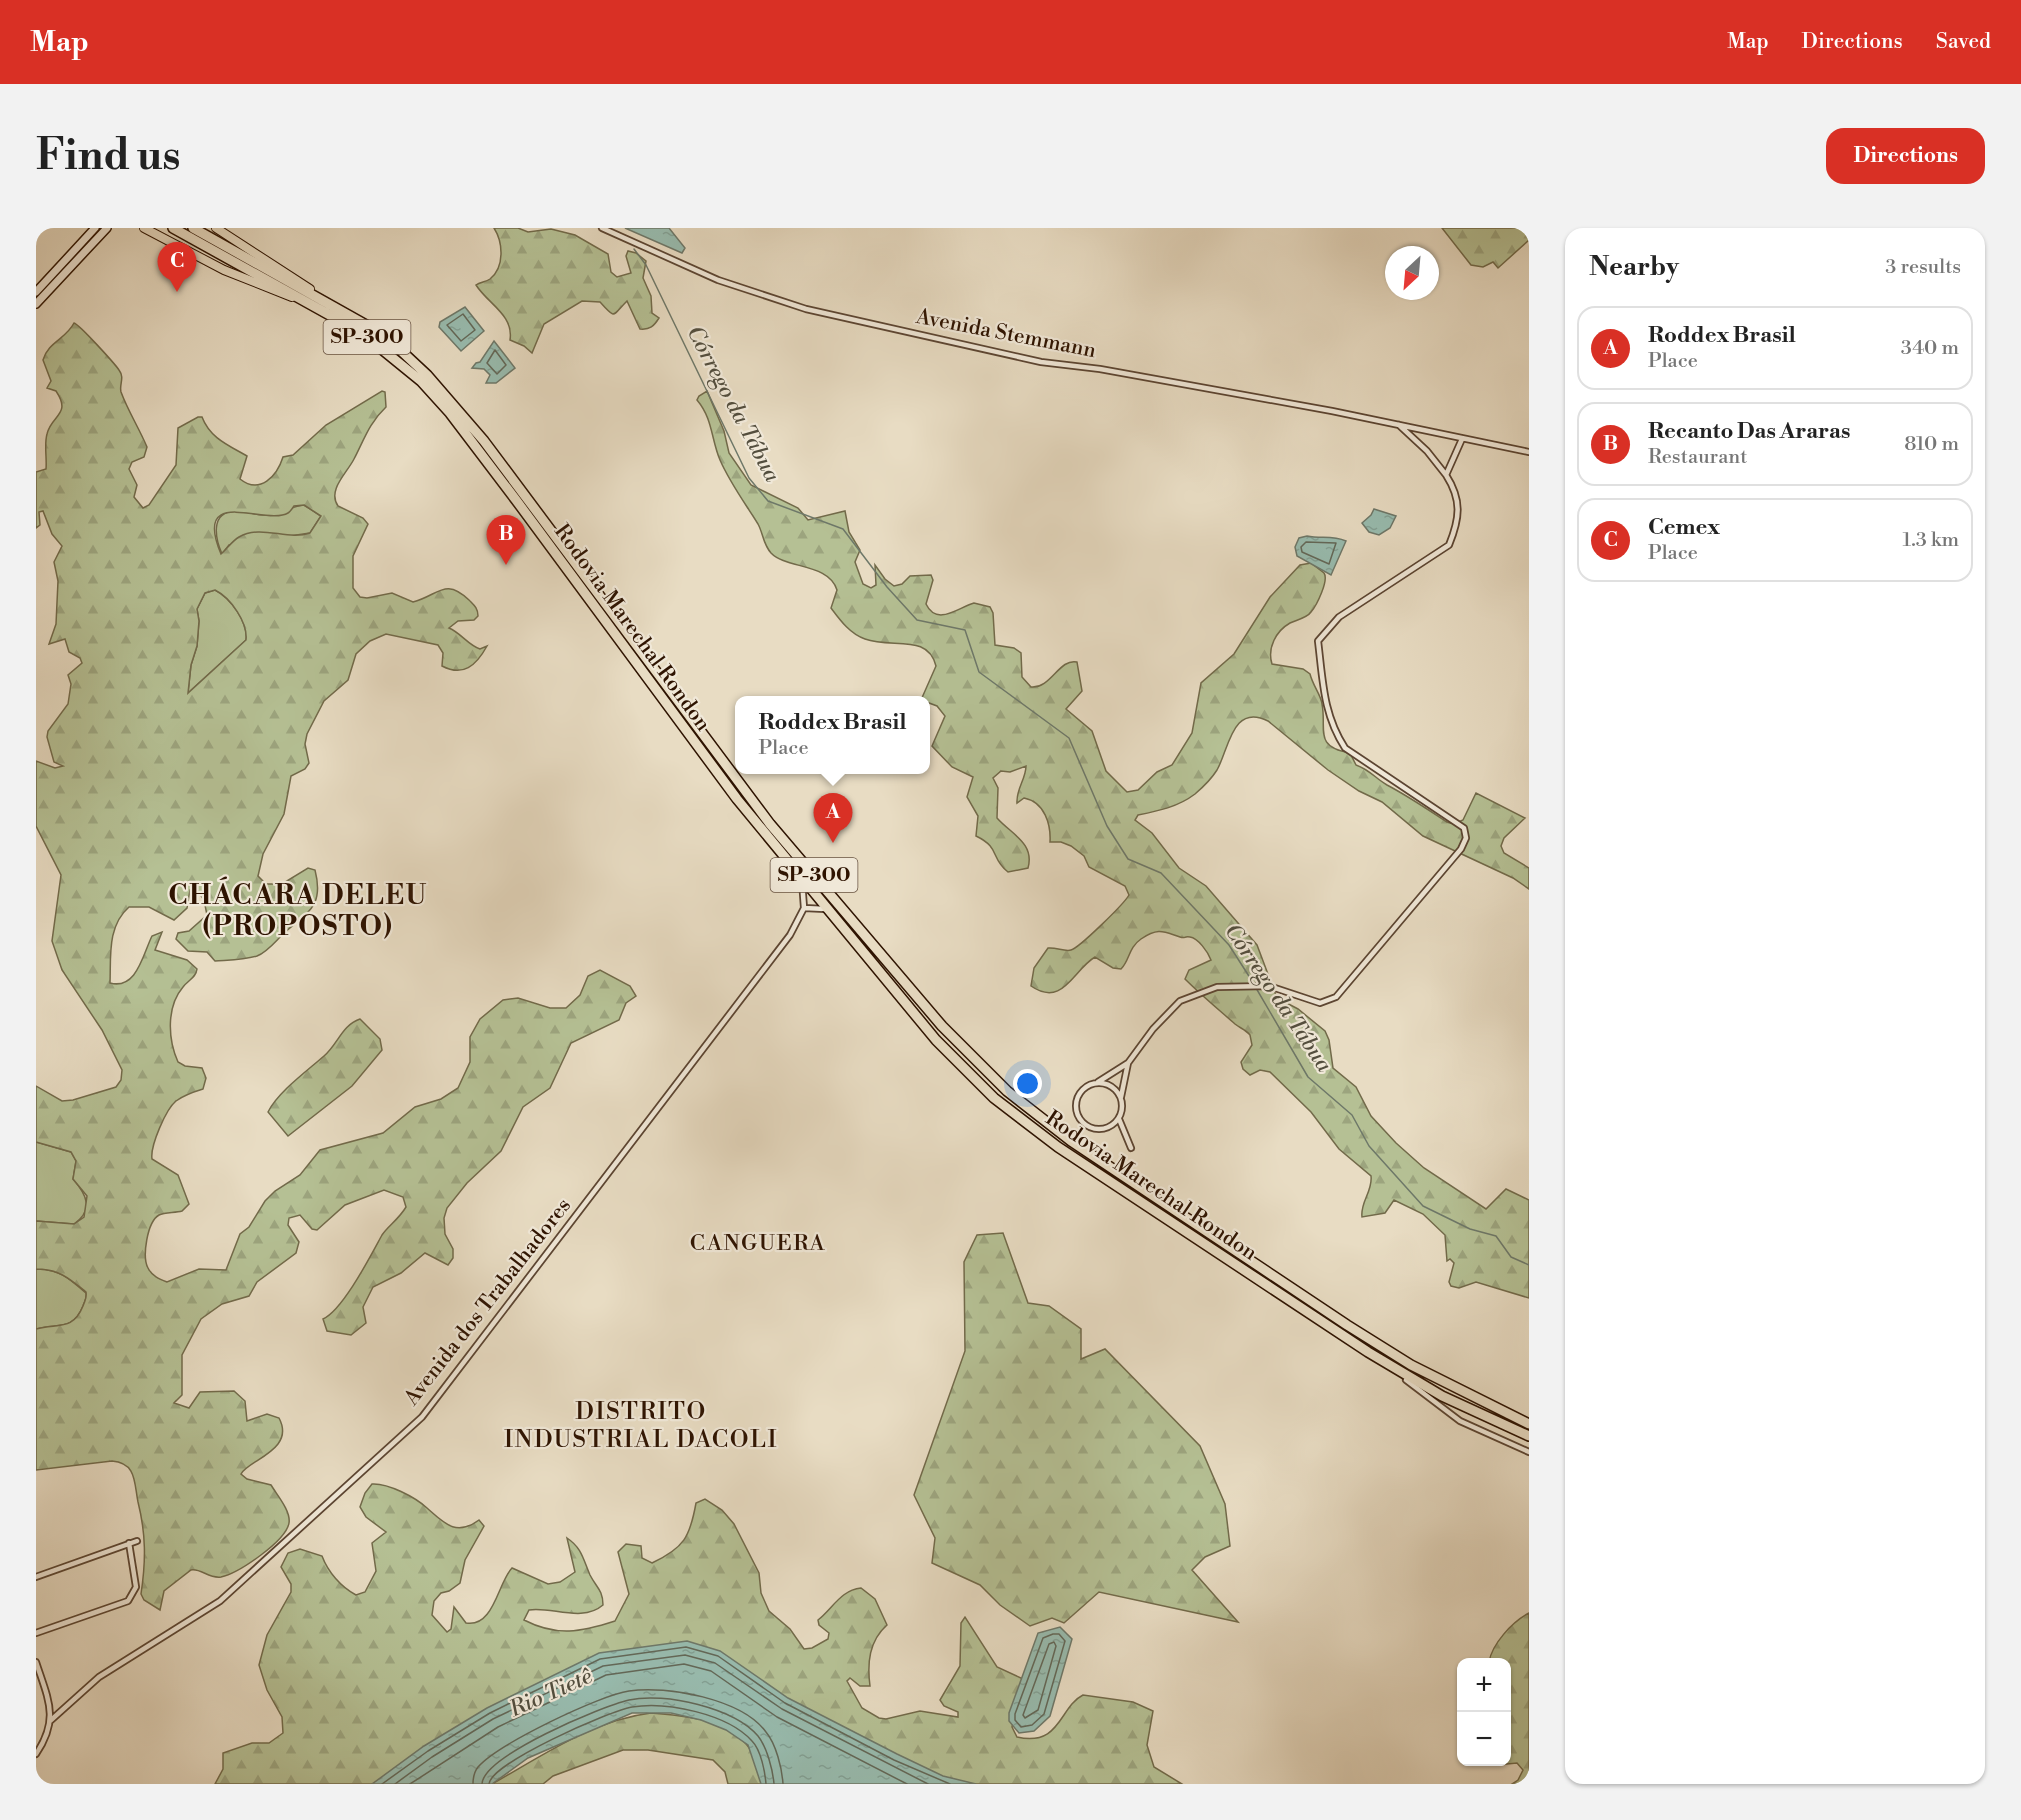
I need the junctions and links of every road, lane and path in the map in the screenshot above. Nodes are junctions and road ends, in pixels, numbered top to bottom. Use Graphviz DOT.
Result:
graph roads {
  1 [pos="95,228"];
  2 [pos="106,228"];
  3 [pos="144,228"];
  4 [pos="173,228"];
  5 [pos="193,228"];
  6 [pos="216,228"];
  7 [pos="602,228"];
  8 [pos="36,292"];
  9 [pos="37,302"];
  10 [pos="325,305"];
  11 [pos="1398,424"];
  12 [pos="1462,439"];
  13 [pos="1529,452"];
  14 [pos="1446,475"];
  15 [pos="802,879"];
  16 [pos="804,908"];
  17 [pos="830,912"];
  18 [pos="1128,1064"];
  19 [pos="1097,1082"];
  20 [pos="1121,1097"];
  21 [pos="1119,1119"];
  22 [pos="1131,1148"];
  23 [pos="1368,1352"];
  24 [pos="1529,1424"];
  25 [pos="1529,1436"];
  26 [pos="1529,1452"];
  27 [pos="137,1541"];
  28 [pos="129,1543"];
  29 [pos="36,1577"];
  30 [pos="36,1633"];
  31 [pos="36,1662"];
  32 [pos="50,1721"];
  33 [pos="36,1754"];
  1 -- 8 [label="street"];
  2 -- 9 [label="street"];
  3 -- 10 [label="main road"];
  4 -- 10 [label="highway, Rodovia Marechal Rondon / SP-300"];
  5 -- 10 [label="highway, Rodovia Marechal Rondon / SP-300"];
  6 -- 10 [label="main road"];
  7 -- 11 [label="street, Avenida Stemmann"];
  10 -- 15 [label="highway, Rodovia Marechal Rondon / SP-300"];
  10 -- 24 [label="highway, Rodovia Marechal Rondon / SP-300"];
  11 -- 12 [label="street, Avenida Stemmann"];
  11 -- 14 [label="street"];
  12 -- 13 [label="street, Avenida Stemmann"];
  12 -- 14 [label="street"];
  14 -- 18 [label="street"];
  15 -- 16 [label="street"];
  15 -- 17 [label="highway, Rodovia Marechal Rondon / SP-300"];
  16 -- 17 [label="street"];
  16 -- 32 [label="street, Avenida dos Trabalhadores"];
  17 -- 23 [label="highway, Rodovia Marechal Rondon / SP-300"];
  18 -- 19 [label="street"];
  18 -- 20 [label="street"];
  19 -- 20 [label="street"];
  19 -- 21 [label="street"];
  20 -- 21 [label="street"];
  21 -- 22 [label="street"];
  23 -- 25 [label="highway, Rodovia Marechal Rondon / SP-300"];
  23 -- 26 [label="street"];
  27 -- 28 [label="street"];
  28 -- 29 [label="street"];
  28 -- 30 [label="street"];
  31 -- 32 [label="street"];
  32 -- 33 [label="street"];
}
